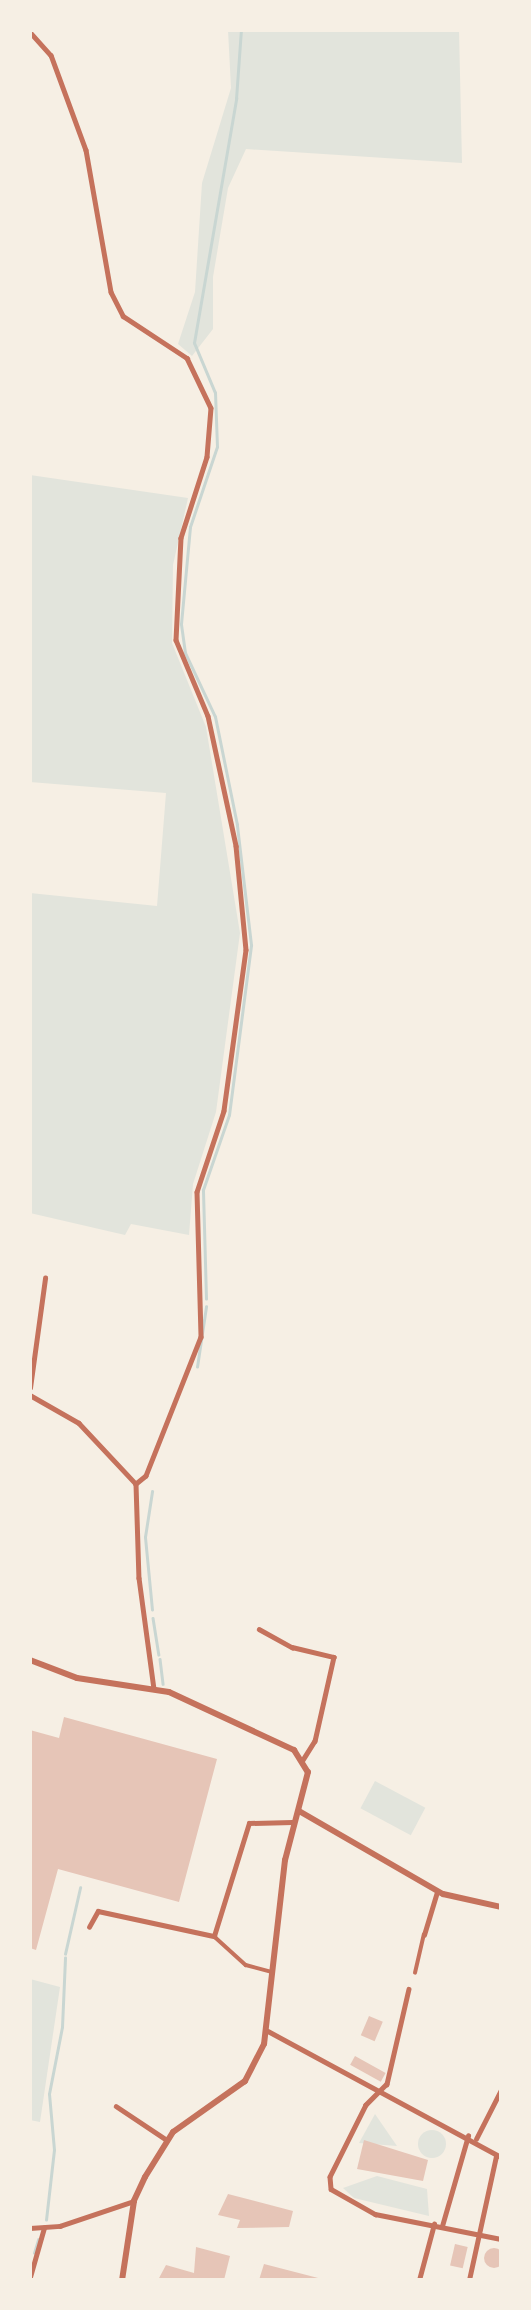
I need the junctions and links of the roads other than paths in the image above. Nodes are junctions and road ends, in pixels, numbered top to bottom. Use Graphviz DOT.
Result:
graph roads {
  1 [pos="30,33"];
  2 [pos="45,1278"];
  3 [pos="30,1388"];
  4 [pos="30,1395"];
  5 [pos="136,1484"];
  6 [pos="259,1629"];
  7 [pos="30,1660"];
  8 [pos="154,1689"];
  9 [pos="303,1760"];
  10 [pos="299,1811"];
  11 [pos="292,1822"];
  12 [pos="437,1892"];
  13 [pos="501,1907"];
  14 [pos="89,1927"];
  15 [pos="214,1936"];
  16 [pos="424,1936"];
  17 [pos="273,1972"];
  18 [pos="415,1973"];
  19 [pos="409,1989"];
  20 [pos="268,2031"];
  21 [pos="501,2090"];
  22 [pos="381,2093"];
  23 [pos="116,2106"];
  24 [pos="468,2135"];
  25 [pos="167,2140"];
  26 [pos="475,2140"];
  27 [pos="499,2157"];
  28 [pos="134,2201"];
  29 [pos="434,2224"];
  30 [pos="442,2226"];
  31 [pos="30,2228"];
  32 [pos="44,2228"];
  33 [pos="483,2235"];
  34 [pos="501,2239"];
  35 [pos="30,2277"];
  36 [pos="122,2280"];
  37 [pos="419,2280"];
  38 [pos="469,2280"];
  1 -- 5 [label="street"];
  2 -- 3 [label="street"];
  4 -- 5 [label="street"];
  5 -- 8 [label="street"];
  6 -- 9 [label="street"];
  7 -- 8 [label="street"];
  8 -- 9 [label="street"];
  9 -- 10 [label="street"];
  10 -- 11 [label="street"];
  10 -- 12 [label="street"];
  11 -- 15 [label="street"];
  11 -- 17 [label="street"];
  12 -- 13 [label="street"];
  12 -- 16 [label="street"];
  14 -- 15 [label="street"];
  15 -- 17 [label="street"];
  16 -- 18 [label="street"];
  17 -- 20 [label="street"];
  19 -- 22 [label="street"];
  20 -- 22 [label="street"];
  20 -- 25 [label="street"];
  21 -- 26 [label="street"];
  22 -- 24 [label="street"];
  22 -- 29 [label="street"];
  23 -- 25 [label="street"];
  24 -- 26 [label="street"];
  24 -- 30 [label="street"];
  25 -- 28 [label="street"];
  26 -- 27 [label="street"];
  27 -- 33 [label="street"];
  28 -- 32 [label="street"];
  28 -- 36 [label="street"];
  29 -- 30 [label="street"];
  29 -- 37 [label="street"];
  30 -- 33 [label="street"];
  31 -- 32 [label="street"];
  32 -- 35 [label="street"];
  33 -- 34 [label="street"];
  33 -- 38 [label="street"];
}
